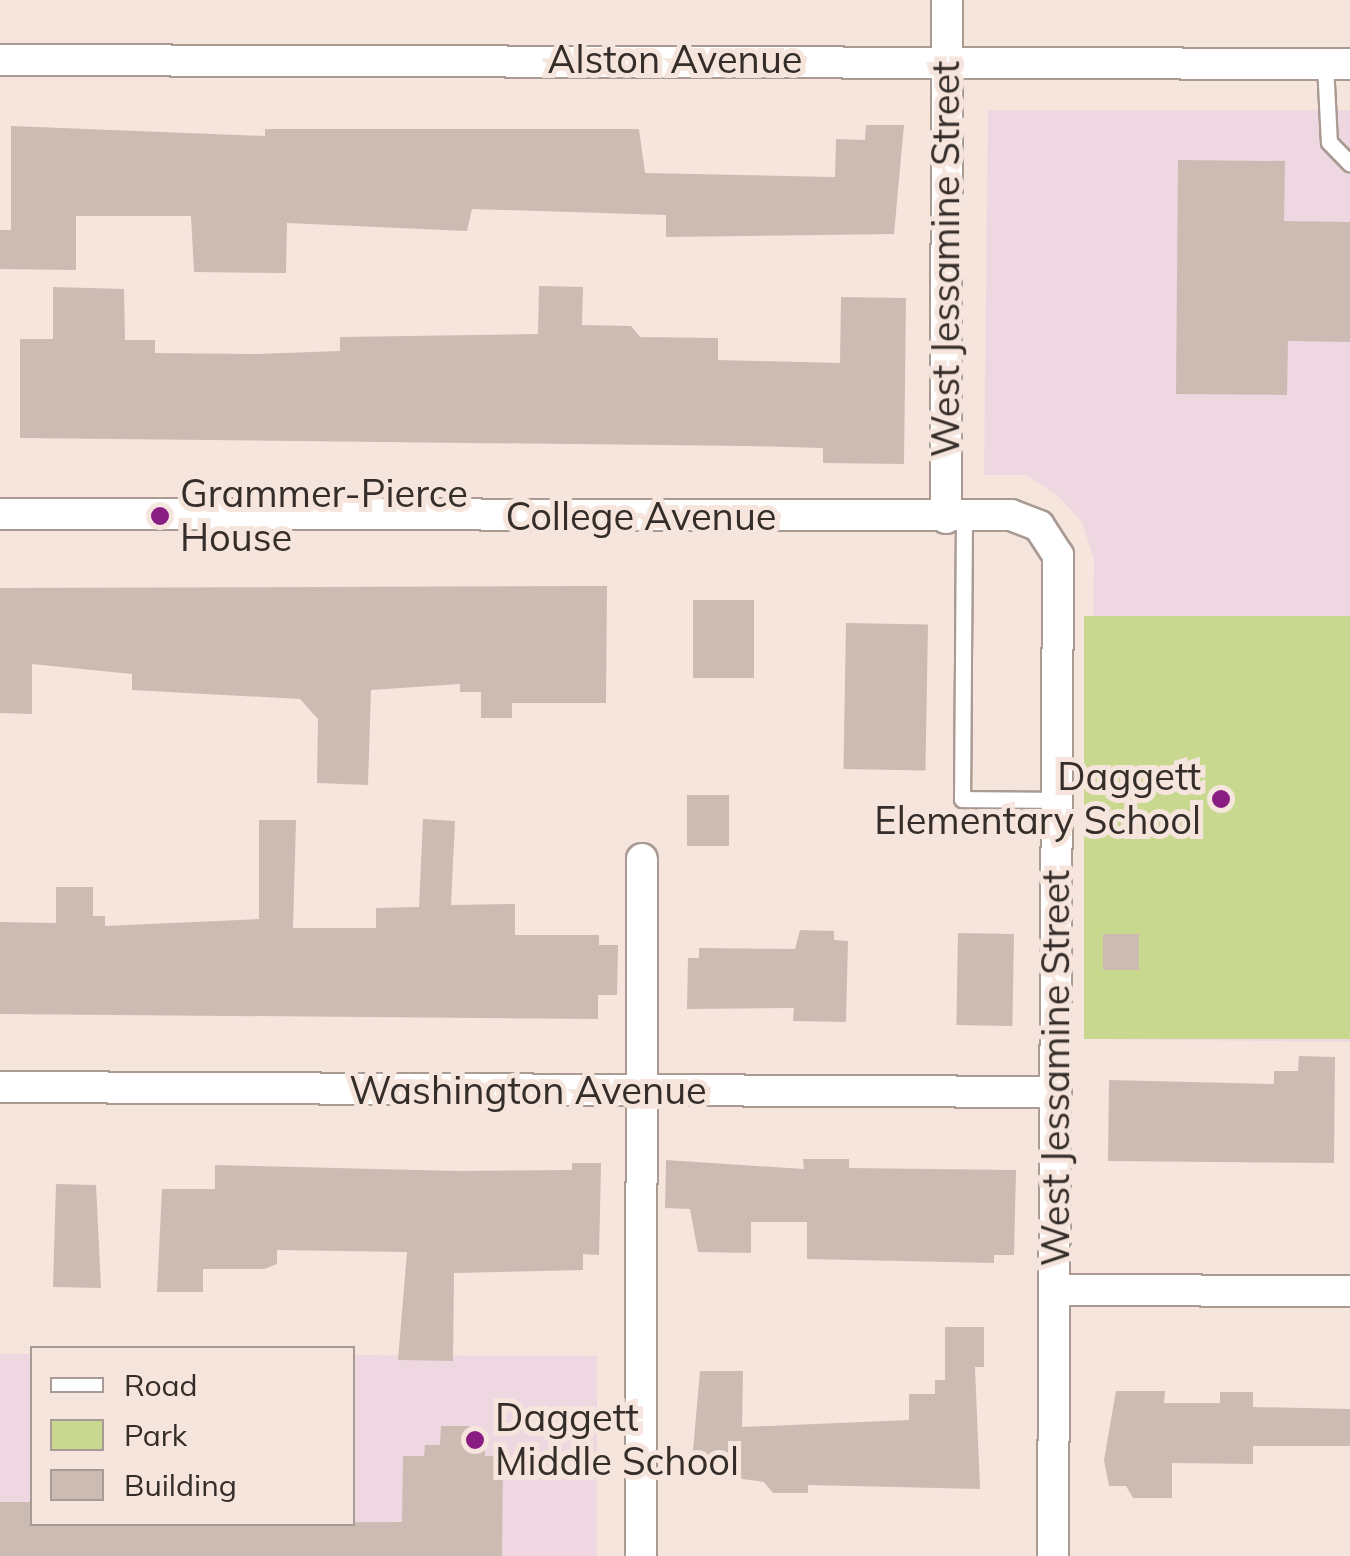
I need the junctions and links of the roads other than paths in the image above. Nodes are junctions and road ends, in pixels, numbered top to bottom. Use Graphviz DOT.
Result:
graph roads {
  1 [pos="947,0"];
  2 [pos="0,60"];
  3 [pos="947,61"];
  4 [pos="1337,64"];
  5 [pos="1350,164"];
  6 [pos="0,514"];
  7 [pos="955,518"];
  8 [pos="1039,526"];
  9 [pos="1057,800"];
  10 [pos="642,859"];
  11 [pos="0,1087"];
  12 [pos="641,1092"];
  13 [pos="1056,1092"];
  14 [pos="1054,1290"];
  15 [pos="1350,1292"];
  16 [pos="641,1556"];
  17 [pos="1053,1556"];
  1 -- 3 [label="street, West Jessamine Street"];
  2 -- 3 [label="street, Alston Avenue"];
  3 -- 4 [label="street, Alston Avenue"];
  3 -- 7 [label="street, West Jessamine Street"];
  4 -- 5 [label="lane"];
  6 -- 7 [label="street, College Avenue"];
  7 -- 8 [label="street, College Avenue"];
  7 -- 9 [label="lane"];
  8 -- 9 [label="street, West Jessamine Street"];
  9 -- 13 [label="street, West Jessamine Street"];
  10 -- 12 [label="street"];
  11 -- 12 [label="street, Washington Avenue"];
  12 -- 13 [label="street, Washington Avenue"];
  12 -- 16 [label="street"];
  13 -- 14 [label="street, West Jessamine Street"];
  14 -- 15 [label="street"];
  14 -- 17 [label="street, West Jessamine Street"];
}
